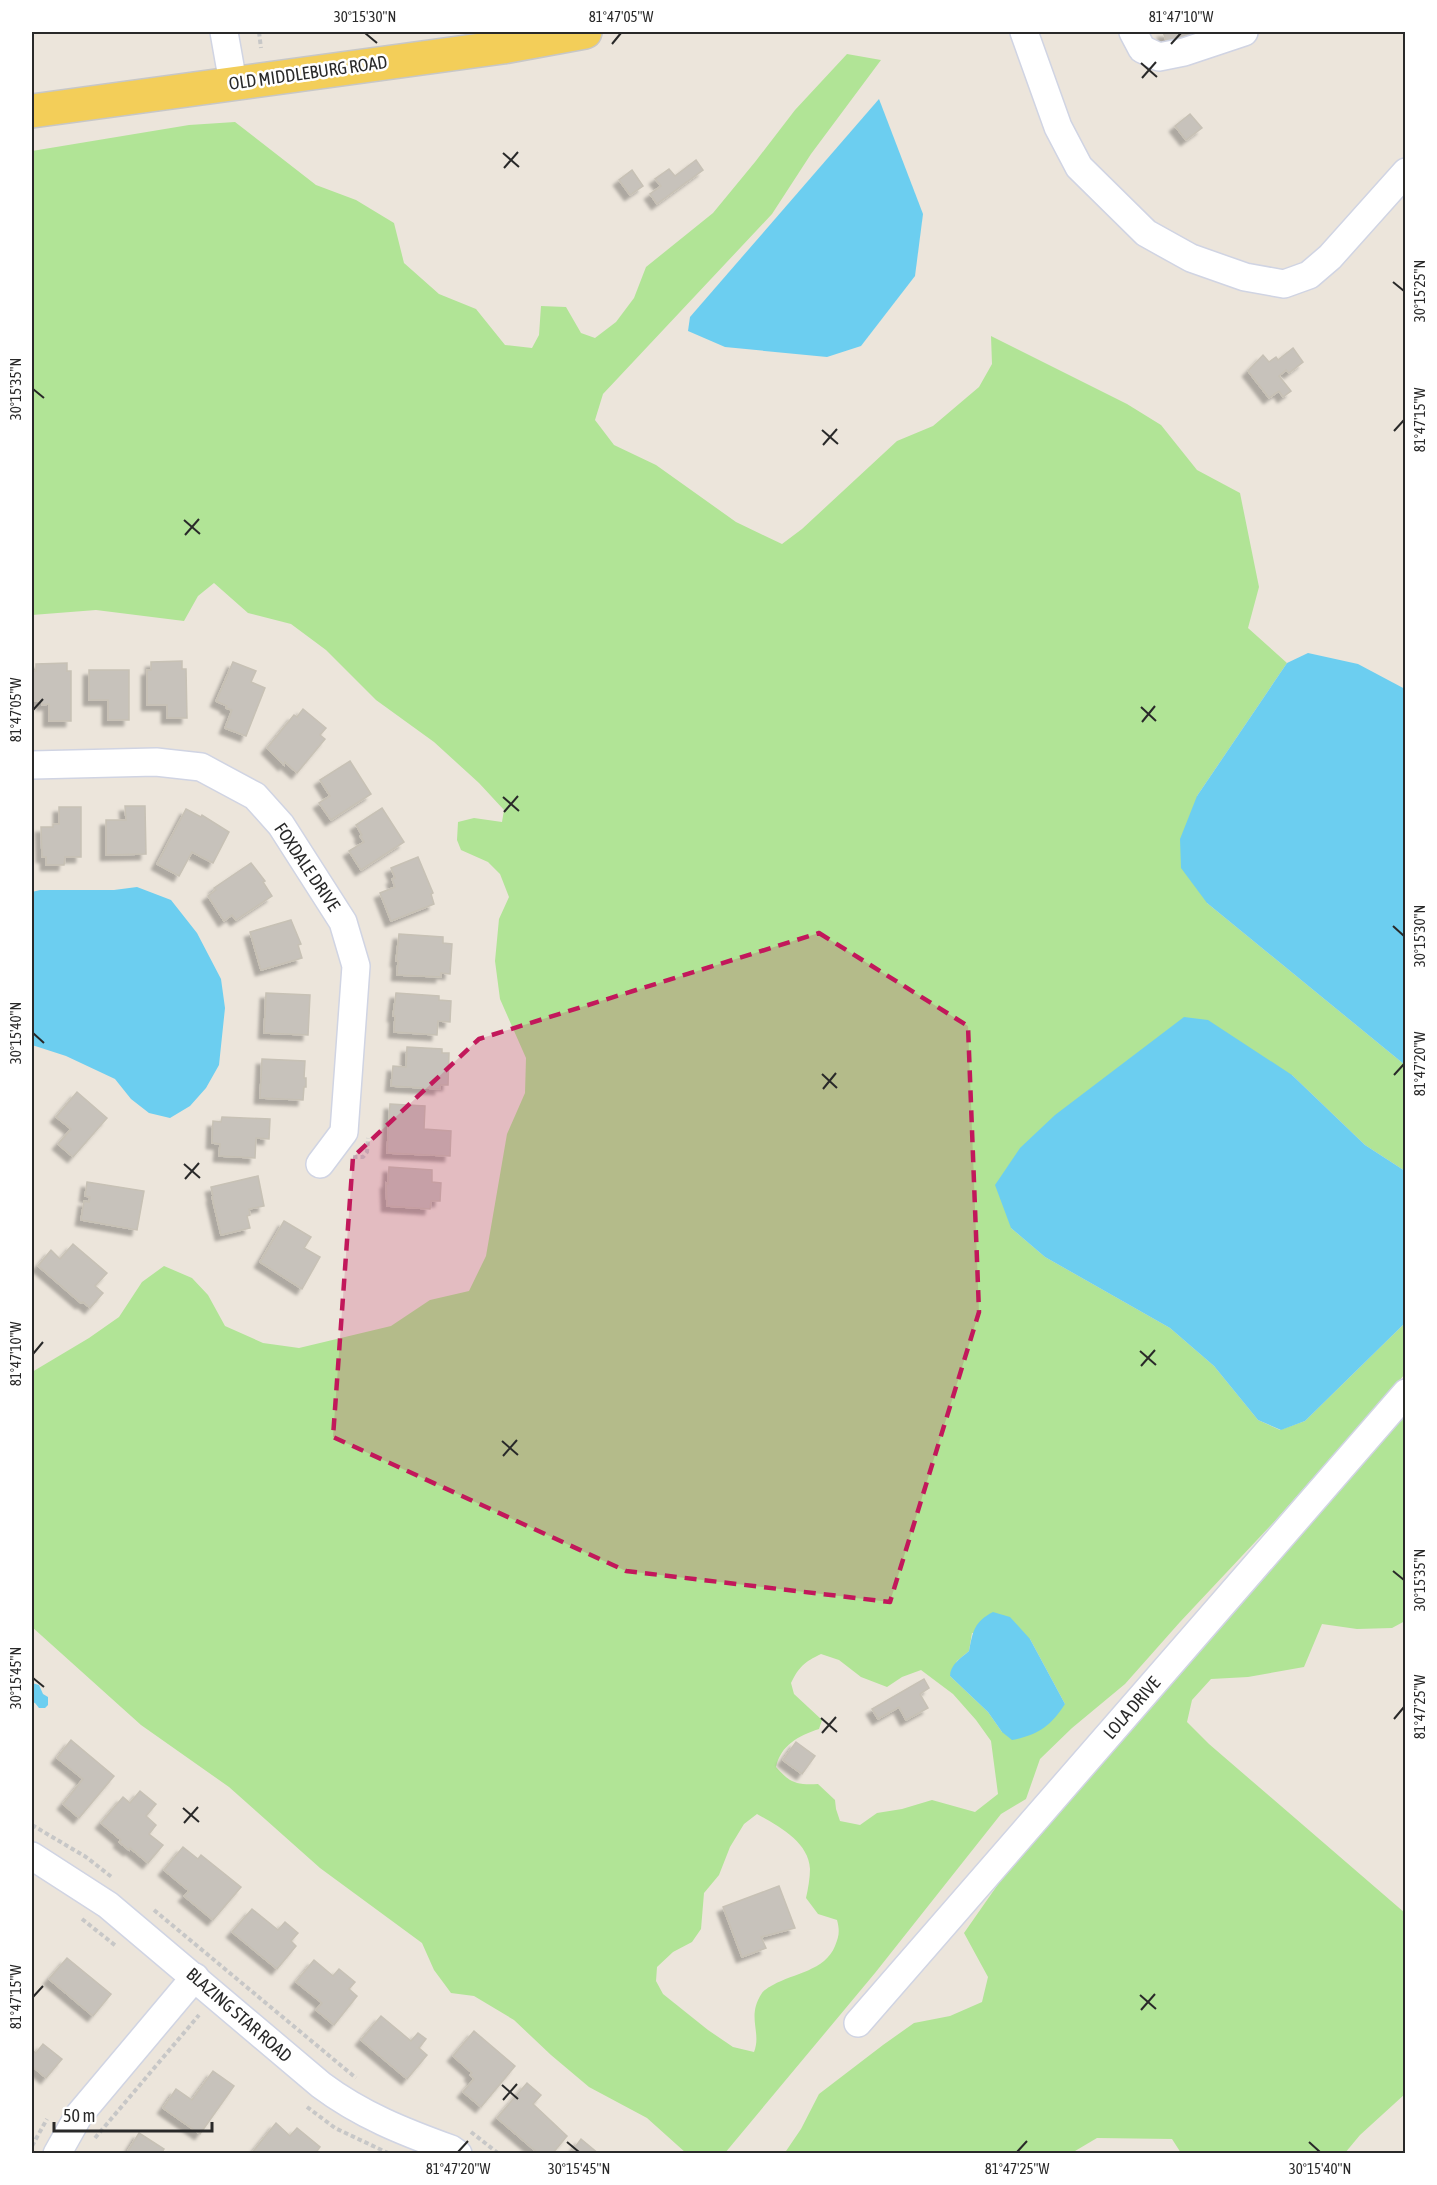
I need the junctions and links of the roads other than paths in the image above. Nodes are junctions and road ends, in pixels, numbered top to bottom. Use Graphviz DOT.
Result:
graph roads {
  1 [pos="224,32"];
  2 [pos="585,32"];
  3 [pos="1024,32"];
  4 [pos="1133,32"];
  5 [pos="1244,32"];
  6 [pos="234,83"];
  7 [pos="32,111"];
  8 [pos="1406,172"];
  9 [pos="32,765"];
  10 [pos="327,1155"];
  11 [pos="1406,1393"];
  12 [pos="32,1856"];
  13 [pos="195,1977"];
  14 [pos="858,2023"];
  15 [pos="462,2142"];
  16 [pos="57,2154"];
  1 -- 6 [label="street"];
  2 -- 6 [label="main road, OLD MIDDLEBURG ROAD"];
  3 -- 8 [label="street"];
  4 -- 5 [label="street"];
  6 -- 7 [label="main road, OLD MIDDLEBURG ROAD"];
  9 -- 10 [label="street, FOXDALE DRIVE"];
  11 -- 14 [label="street, LOLA DRIVE"];
  12 -- 13 [label="street, BLAZING STAR ROAD"];
  13 -- 15 [label="street, BLAZING STAR ROAD"];
  13 -- 16 [label="street"];
}
